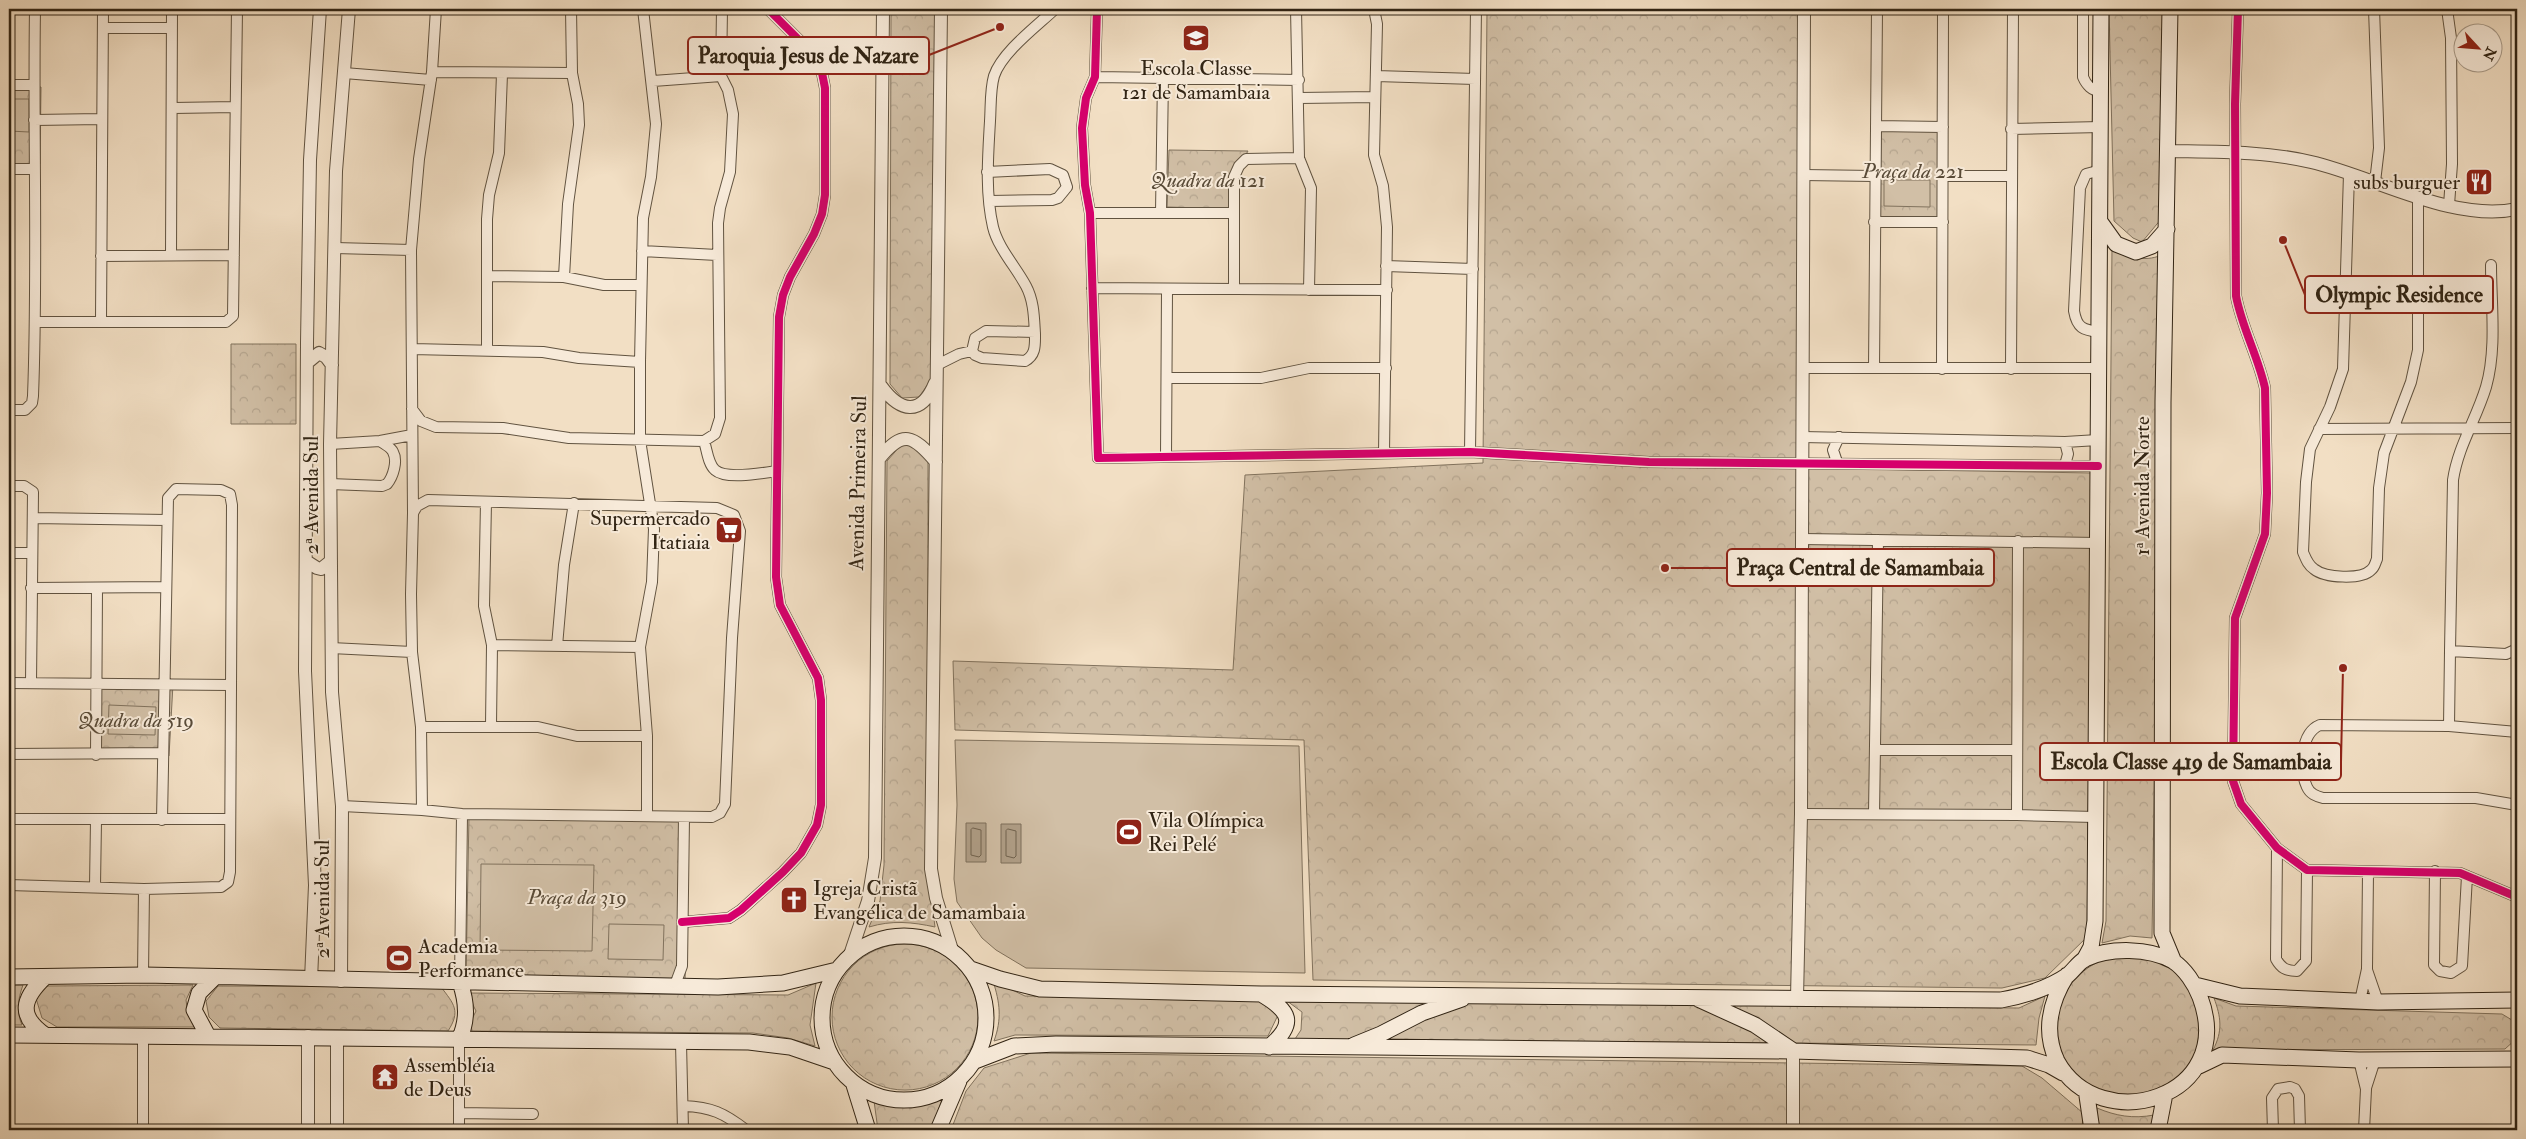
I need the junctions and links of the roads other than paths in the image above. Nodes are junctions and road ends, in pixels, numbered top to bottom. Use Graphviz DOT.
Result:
graph roads {
  1 [pos="35,9"];
  2 [pos="103,9"];
  3 [pos="172,9"];
  4 [pos="236,9"];
  5 [pos="320,9"];
  6 [pos="349,9"];
  7 [pos="436,9"];
  8 [pos="571,9"];
  9 [pos="643,9"];
  10 [pos="722,9"];
  11 [pos="768,9"];
  12 [pos="883,9"];
  13 [pos="940,9"];
  14 [pos="1055,9"];
  15 [pos="1097,9"];
  16 [pos="1296,9"];
  17 [pos="1374,9"];
  18 [pos="1476,9"];
  19 [pos="1804,9"];
  20 [pos="1877,9"];
  21 [pos="1943,9"];
  22 [pos="2013,9"];
  23 [pos="2083,9"];
  24 [pos="2101,9"];
  25 [pos="2170,9"];
  26 [pos="2238,9"];
  27 [pos="2374,9"];
  28 [pos="2447,9"];
  29 [pos="103,28"];
  30 [pos="172,28"];
  31 [pos="344,73"];
  32 [pos="572,73"];
  33 [pos="502,74"];
  34 [pos="432,76"];
  35 [pos="721,76"];
  36 [pos="1376,76"];
  37 [pos="1095,77"];
  38 [pos="1163,77"];
  39 [pos="1475,79"];
  40 [pos="653,80"];
  41 [pos="1299,80"];
  42 [pos="9,85"];
  43 [pos="34,85"];
  44 [pos="2101,90"];
  45 [pos="1375,97"];
  46 [pos="1299,98"];
  47 [pos="235,107"];
  48 [pos="173,108"];
  49 [pos="101,119"];
  50 [pos="34,120"];
  51 [pos="1876,126"];
  52 [pos="2101,127"];
  53 [pos="1943,128"];
  54 [pos="2011,129"];
  55 [pos="2167,151"];
  56 [pos="2235,153"];
  57 [pos="1299,158"];
  58 [pos="9,169"];
  59 [pos="33,169"];
  60 [pos="2101,170"];
  61 [pos="987,172"];
  62 [pos="2349,174"];
  63 [pos="1803,175"];
  64 [pos="1874,176"];
  65 [pos="1943,176"];
  66 [pos="2012,176"];
  67 [pos="2375,182"];
  68 [pos="2418,197"];
  69 [pos="990,201"];
  70 [pos="2449,205"];
  71 [pos="2517,209"];
  72 [pos="1161,212"];
  73 [pos="1090,213"];
  74 [pos="1232,213"];
  75 [pos="1874,222"];
  76 [pos="1943,222"];
  77 [pos="2101,223"];
  78 [pos="2167,229"];
  79 [pos="335,248"];
  80 [pos="411,250"];
  81 [pos="642,252"];
  82 [pos="170,255"];
  83 [pos="234,255"];
  84 [pos="717,255"];
  85 [pos="101,256"];
  86 [pos="2491,265"];
  87 [pos="1386,266"];
  88 [pos="1472,268"];
  89 [pos="489,276"];
  90 [pos="564,277"];
  91 [pos="641,285"];
  92 [pos="1092,288"];
  93 [pos="1234,289"];
  94 [pos="1167,290"];
  95 [pos="1309,290"];
  96 [pos="1387,290"];
  97 [pos="101,321"];
  98 [pos="36,322"];
  99 [pos="1035,332"];
  100 [pos="2099,332"];
  101 [pos="412,349"];
  102 [pos="487,350"];
  103 [pos="972,351"];
  104 [pos="307,362"];
  105 [pos="640,362"];
  106 [pos="332,365"];
  107 [pos="936,366"];
  108 [pos="1386,368"];
  109 [pos="1803,368"];
  110 [pos="1874,368"];
  111 [pos="2098,368"];
  112 [pos="1942,369"];
  113 [pos="2011,369"];
  114 [pos="1167,378"];
  115 [pos="936,380"];
  116 [pos="881,386"];
  117 [pos="412,408"];
  118 [pos="9,410"];
  119 [pos="2470,427"];
  120 [pos="2517,428"];
  121 [pos="2320,429"];
  122 [pos="2392,429"];
  123 [pos="412,435"];
  124 [pos="1802,437"];
  125 [pos="1839,437"];
  126 [pos="640,440"];
  127 [pos="2098,440"];
  128 [pos="380,441"];
  129 [pos="704,441"];
  130 [pos="2065,442"];
  131 [pos="330,444"];
  132 [pos="1470,452"];
  133 [pos="1384,454"];
  134 [pos="1166,456"];
  135 [pos="879,459"];
  136 [pos="936,462"];
  137 [pos="1837,462"];
  138 [pos="1802,463"];
  139 [pos="2065,465"];
  140 [pos="2098,466"];
  141 [pos="778,471"];
  142 [pos="330,484"];
  143 [pos="9,486"];
  144 [pos="486,502"];
  145 [pos="574,504"];
  146 [pos="651,506"];
  147 [pos="413,513"];
  148 [pos="33,518"];
  149 [pos="167,520"];
  150 [pos="1802,539"];
  151 [pos="1878,540"];
  152 [pos="2018,542"];
  153 [pos="2097,543"];
  154 [pos="32,553"];
  155 [pos="9,554"];
  156 [pos="306,560"];
  157 [pos="331,561"];
  158 [pos="165,587"];
  159 [pos="31,588"];
  160 [pos="97,588"];
  161 [pos="492,645"];
  162 [pos="557,646"];
  163 [pos="640,647"];
  164 [pos="331,648"];
  165 [pos="2517,649"];
  166 [pos="2450,651"];
  167 [pos="412,652"];
  168 [pos="30,683"];
  169 [pos="9,684"];
  170 [pos="96,685"];
  171 [pos="165,686"];
  172 [pos="230,686"];
  173 [pos="491,726"];
  174 [pos="2449,726"];
  175 [pos="421,727"];
  176 [pos="2517,732"];
  177 [pos="647,736"];
  178 [pos="1875,750"];
  179 [pos="2016,750"];
  180 [pos="162,753"];
  181 [pos="9,754"];
  182 [pos="96,755"];
  183 [pos="2517,805"];
  184 [pos="342,806"];
  185 [pos="422,810"];
  186 [pos="462,814"];
  187 [pos="1801,814"];
  188 [pos="1874,814"];
  189 [pos="647,815"];
  190 [pos="2017,815"];
  191 [pos="684,817"];
  192 [pos="2095,817"];
  193 [pos="9,819"];
  194 [pos="228,819"];
  195 [pos="96,820"];
  196 [pos="162,820"];
  197 [pos="2277,848"];
  198 [pos="2307,870"];
  199 [pos="2435,871"];
  200 [pos="2368,872"];
  201 [pos="2467,876"];
  202 [pos="9,885"];
  203 [pos="95,886"];
  204 [pos="144,888"];
  205 [pos="2517,897"];
  206 [pos="682,922"];
  207 [pos="952,950"];
  208 [pos="850,955"];
  209 [pos="2084,960"];
  210 [pos="2174,962"];
  211 [pos="971,969"];
  212 [pos="2367,969"];
  213 [pos="837,970"];
  214 [pos="143,975"];
  215 [pos="2067,975"];
  216 [pos="9,977"];
  217 [pos="45,977"];
  218 [pos="214,978"];
  219 [pos="311,980"];
  220 [pos="341,981"];
  221 [pos="460,982"];
  222 [pos="2196,985"];
  223 [pos="682,986"];
  224 [pos="1261,994"];
  225 [pos="1472,995"];
  226 [pos="1694,997"];
  227 [pos="1797,998"];
  228 [pos="2510,1000"];
  229 [pos="2360,1001"];
  230 [pos="2378,1002"];
  231 [pos="2517,1012"];
  232 [pos="9,1035"];
  233 [pos="45,1035"];
  234 [pos="208,1036"];
  235 [pos="308,1036"];
  236 [pos="142,1037"];
  237 [pos="337,1037"];
  238 [pos="459,1040"];
  239 [pos="681,1043"];
  240 [pos="1268,1047"];
  241 [pos="1346,1048"];
  242 [pos="1793,1051"];
  243 [pos="2515,1056"];
  244 [pos="975,1060"];
  245 [pos="2359,1060"];
  246 [pos="2375,1060"];
  247 [pos="834,1062"];
  248 [pos="2199,1066"];
  249 [pos="2063,1073"];
  250 [pos="960,1079"];
  251 [pos="854,1085"];
  252 [pos="2366,1089"];
  253 [pos="2088,1096"];
  254 [pos="2164,1099"];
  255 [pos="684,1106"];
  256 [pos="459,1113"];
  257 [pos="533,1114"];
  258 [pos="141,1130"];
  259 [pos="147,1130"];
  260 [pos="308,1130"];
  261 [pos="337,1130"];
  262 [pos="459,1130"];
  263 [pos="683,1130"];
  264 [pos="746,1130"];
  265 [pos="868,1130"];
  266 [pos="938,1130"];
  267 [pos="1793,1130"];
  268 [pos="2092,1130"];
  269 [pos="2158,1130"];
  270 [pos="2273,1130"];
  271 [pos="2300,1130"];
  272 [pos="2364,1130"];
  1 -- 43 [label="street"];
  2 -- 29 [label="street"];
  3 -- 30 [label="street"];
  4 -- 47 [label="street"];
  5 -- 104 [label="street, 2ᵃ Avenida Sul"];
  6 -- 31 [label="street, 2ᵃ Avenida Sul"];
  7 -- 34 [label="street"];
  8 -- 32 [label="street"];
  9 -- 40 [label="street"];
  10 -- 35 [label="street"];
  11 -- 141 [label="street"];
  12 -- 116 [label="street, Avenida Primeira Sul"];
  13 -- 107 [label="street"];
  14 -- 61 [label="street"];
  15 -- 37 [label="street"];
  16 -- 41 [label="street"];
  17 -- 36 [label="street"];
  18 -- 39 [label="street"];
  19 -- 63 [label="street"];
  20 -- 51 [label="street"];
  21 -- 53 [label="street"];
  22 -- 54 [label="street"];
  23 -- 44 [label="street"];
  24 -- 44 [label="main road, 1ᵃ Avenida Norte"];
  25 -- 55 [label="main road, 1ᵃ Avenida Norte"];
  26 -- 56 [label="street"];
  27 -- 67 [label="street"];
  28 -- 70 [label="street"];
  29 -- 30 [label="street"];
  29 -- 49 [label="street"];
  30 -- 48 [label="street"];
  31 -- 34 [label="street"];
  31 -- 79 [label="street, 2ᵃ Avenida Sul"];
  32 -- 33 [label="street"];
  32 -- 90 [label="street"];
  33 -- 34 [label="street"];
  33 -- 89 [label="street"];
  34 -- 80 [label="street"];
  35 -- 40 [label="street"];
  35 -- 84 [label="street"];
  36 -- 39 [label="street"];
  36 -- 45 [label="street"];
  37 -- 38 [label="street"];
  37 -- 73 [label="street"];
  38 -- 41 [label="street"];
  38 -- 72 [label="street"];
  39 -- 88 [label="street"];
  40 -- 81 [label="street"];
  41 -- 46 [label="street"];
  42 -- 43 [label="street"];
  43 -- 50 [label="street"];
  44 -- 52 [label="main road, 1ᵃ Avenida Norte"];
  45 -- 46 [label="street"];
  45 -- 87 [label="street"];
  46 -- 57 [label="street"];
  47 -- 48 [label="street"];
  47 -- 83 [label="street"];
  48 -- 82 [label="street"];
  49 -- 50 [label="street"];
  49 -- 85 [label="street"];
  50 -- 59 [label="street"];
  51 -- 53 [label="street"];
  51 -- 64 [label="street"];
  52 -- 54 [label="street"];
  52 -- 60 [label="main road, 1ᵃ Avenida Norte"];
  53 -- 65 [label="street"];
  54 -- 66 [label="street"];
  55 -- 56 [label="street"];
  55 -- 78 [label="main road, 1ᵃ Avenida Norte"];
  56 -- 62 [label="street"];
  56 -- 197 [label="street"];
  57 -- 74 [label="street"];
  57 -- 95 [label="street"];
  58 -- 59 [label="street"];
  59 -- 98 [label="street"];
  60 -- 77 [label="main road, 1ᵃ Avenida Norte"];
  60 -- 100 [label="street"];
  61 -- 69 [label="street"];
  61 -- 69 [label="street"];
  62 -- 67 [label="street"];
  62 -- 121 [label="street"];
  63 -- 64 [label="street"];
  63 -- 109 [label="street"];
  64 -- 75 [label="street"];
  65 -- 66 [label="street"];
  65 -- 76 [label="street"];
  66 -- 113 [label="street"];
  67 -- 68 [label="street"];
  68 -- 70 [label="street"];
  68 -- 122 [label="street"];
  69 -- 99 [label="street"];
  70 -- 71 [label="street"];
  72 -- 73 [label="street"];
  72 -- 74 [label="street"];
  73 -- 92 [label="street"];
  74 -- 93 [label="street"];
  75 -- 76 [label="street"];
  75 -- 110 [label="street"];
  76 -- 112 [label="street"];
  77 -- 78 [label="main road"];
  77 -- 100 [label="main road, 1ᵃ Avenida Norte"];
  78 -- 210 [label="main road, 1ᵃ Avenida Norte"];
  79 -- 80 [label="street"];
  79 -- 106 [label="street, 2ᵃ Avenida Sul"];
  80 -- 101 [label="street"];
  81 -- 84 [label="street"];
  81 -- 91 [label="street"];
  82 -- 83 [label="street"];
  82 -- 85 [label="street"];
  83 -- 97 [label="street"];
  84 -- 129 [label="street"];
  85 -- 97 [label="street"];
  86 -- 119 [label="street"];
  87 -- 88 [label="street"];
  87 -- 96 [label="street"];
  88 -- 132 [label="street"];
  89 -- 90 [label="street"];
  89 -- 102 [label="street"];
  90 -- 91 [label="street"];
  91 -- 105 [label="street"];
  92 -- 94 [label="street"];
  92 -- 134 [label="street"];
  93 -- 94 [label="street"];
  93 -- 95 [label="street"];
  94 -- 114 [label="street"];
  95 -- 96 [label="street"];
  96 -- 108 [label="street"];
  97 -- 98 [label="street"];
  98 -- 118 [label="street"];
  99 -- 103 [label="street"];
  99 -- 103 [label="street"];
  100 -- 111 [label="main road, 1ᵃ Avenida Norte"];
  101 -- 102 [label="street"];
  101 -- 117 [label="street"];
  102 -- 105 [label="street"];
  103 -- 107 [label="street"];
  104 -- 106 [label="street"];
  104 -- 156 [label="street, 2ᵃ Avenida Sul"];
  105 -- 126 [label="street"];
  106 -- 131 [label="street, 2ᵃ Avenida Sul"];
  107 -- 115 [label="street"];
  108 -- 114 [label="street"];
  108 -- 133 [label="street"];
  109 -- 110 [label="street"];
  109 -- 124 [label="street"];
  110 -- 112 [label="street"];
  111 -- 113 [label="street"];
  111 -- 127 [label="main road, 1ᵃ Avenida Norte"];
  112 -- 113 [label="street"];
  114 -- 134 [label="street"];
  115 -- 116 [label="street"];
  115 -- 136 [label="street"];
  116 -- 135 [label="street, Avenida Primeira Sul"];
  117 -- 123 [label="street"];
  117 -- 126 [label="street"];
  119 -- 120 [label="street"];
  119 -- 122 [label="street"];
  119 -- 166 [label="street"];
  121 -- 122 [label="street"];
  121 -- 122 [label="street"];
  123 -- 128 [label="street"];
  123 -- 147 [label="street"];
  124 -- 125 [label="street"];
  124 -- 138 [label="street"];
  125 -- 130 [label="street"];
  125 -- 137 [label="street"];
  126 -- 129 [label="street"];
  126 -- 146 [label="street"];
  127 -- 130 [label="street"];
  127 -- 140 [label="main road, 1ᵃ Avenida Norte"];
  128 -- 131 [label="street"];
  128 -- 142 [label="street"];
  129 -- 141 [label="street"];
  130 -- 139 [label="street"];
  131 -- 142 [label="street, 2ᵃ Avenida Sul"];
  132 -- 133 [label="street"];
  132 -- 138 [label="street"];
  133 -- 134 [label="street"];
  135 -- 136 [label="street"];
  135 -- 208 [label="street, Avenida Primeira Sul"];
  136 -- 207 [label="street"];
  137 -- 138 [label="street"];
  137 -- 139 [label="street"];
  138 -- 150 [label="street"];
  139 -- 140 [label="street"];
  140 -- 153 [label="main road, 1ᵃ Avenida Norte"];
  141 -- 206 [label="street"];
  142 -- 157 [label="street, 2ᵃ Avenida Sul"];
  143 -- 148 [label="street"];
  144 -- 145 [label="street"];
  144 -- 147 [label="street"];
  144 -- 161 [label="street"];
  145 -- 146 [label="street"];
  145 -- 162 [label="street"];
  146 -- 163 [label="street"];
  146 -- 191 [label="street"];
  147 -- 167 [label="street"];
  148 -- 149 [label="street"];
  148 -- 154 [label="street"];
  149 -- 158 [label="street"];
  149 -- 172 [label="street"];
  150 -- 151 [label="street"];
  150 -- 187 [label="street"];
  151 -- 152 [label="street"];
  151 -- 178 [label="street"];
  152 -- 153 [label="street"];
  152 -- 179 [label="street"];
  153 -- 192 [label="main road, 1ᵃ Avenida Norte"];
  154 -- 155 [label="street"];
  154 -- 159 [label="street"];
  156 -- 157 [label="street"];
  156 -- 219 [label="street, 2ᵃ Avenida Sul"];
  157 -- 164 [label="street, 2ᵃ Avenida Sul"];
  158 -- 160 [label="street"];
  158 -- 171 [label="street"];
  159 -- 160 [label="street"];
  159 -- 168 [label="street"];
  160 -- 170 [label="street"];
  161 -- 162 [label="street"];
  161 -- 173 [label="street"];
  162 -- 163 [label="street"];
  163 -- 177 [label="street"];
  164 -- 167 [label="street"];
  164 -- 184 [label="street, 2ᵃ Avenida Sul"];
  165 -- 166 [label="street"];
  166 -- 174 [label="street"];
  167 -- 175 [label="street"];
  168 -- 169 [label="street"];
  168 -- 170 [label="street"];
  170 -- 171 [label="street"];
  170 -- 182 [label="street"];
  171 -- 172 [label="street"];
  171 -- 180 [label="street"];
  172 -- 194 [label="street"];
  173 -- 175 [label="street"];
  173 -- 177 [label="street"];
  174 -- 176 [label="street"];
  174 -- 183 [label="street"];
  175 -- 185 [label="street"];
  177 -- 189 [label="street"];
  178 -- 179 [label="street"];
  178 -- 188 [label="street"];
  179 -- 190 [label="street"];
  180 -- 182 [label="street"];
  180 -- 196 [label="street"];
  181 -- 182 [label="street"];
  184 -- 185 [label="street"];
  184 -- 220 [label="street, 2ᵃ Avenida Sul"];
  185 -- 186 [label="street"];
  186 -- 189 [label="street"];
  186 -- 221 [label="street"];
  187 -- 188 [label="street"];
  187 -- 227 [label="street"];
  188 -- 190 [label="street"];
  189 -- 191 [label="street"];
  190 -- 192 [label="street"];
  191 -- 206 [label="street"];
  192 -- 209 [label="main road, 1ᵃ Avenida Norte"];
  193 -- 195 [label="street"];
  194 -- 196 [label="street"];
  194 -- 204 [label="street"];
  195 -- 196 [label="street"];
  195 -- 203 [label="street"];
  197 -- 198 [label="street"];
  197 -- 198 [label="street"];
  198 -- 200 [label="street"];
  199 -- 200 [label="street"];
  199 -- 201 [label="street"];
  199 -- 201 [label="street"];
  200 -- 212 [label="street"];
  201 -- 205 [label="street"];
  202 -- 203 [label="street"];
  203 -- 204 [label="street"];
  204 -- 214 [label="street"];
  206 -- 223 [label="street"];
  207 -- 208 [label="main road"];
  207 -- 211 [label="main road"];
  208 -- 213 [label="main road"];
  209 -- 210 [label="main road"];
  209 -- 215 [label="main road"];
  210 -- 222 [label="main road"];
  211 -- 224 [label="main road"];
  211 -- 244 [label="main road"];
  212 -- 229 [label="street"];
  212 -- 230 [label="street"];
  213 -- 223 [label="main road"];
  213 -- 247 [label="main road"];
  214 -- 217 [label="main road"];
  214 -- 218 [label="main road"];
  215 -- 227 [label="main road"];
  215 -- 249 [label="main road"];
  216 -- 217 [label="main road"];
  217 -- 233 [label="main road"];
  218 -- 219 [label="main road"];
  218 -- 234 [label="main road"];
  219 -- 220 [label="main road"];
  220 -- 221 [label="main road"];
  221 -- 223 [label="main road"];
  221 -- 238 [label="main road"];
  222 -- 229 [label="main road"];
  222 -- 248 [label="main road"];
  224 -- 225 [label="main road"];
  224 -- 240 [label="main road"];
  225 -- 226 [label="main road"];
  225 -- 241 [label="main road"];
  226 -- 227 [label="main road"];
  226 -- 242 [label="main road"];
  228 -- 230 [label="main road"];
  228 -- 231 [label="main road"];
  229 -- 230 [label="main road"];
  232 -- 233 [label="main road"];
  233 -- 236 [label="main road"];
  234 -- 235 [label="main road"];
  234 -- 236 [label="main road"];
  235 -- 237 [label="main road"];
  235 -- 260 [label="street"];
  236 -- 258 [label="street"];
  237 -- 238 [label="main road"];
  237 -- 261 [label="street"];
  238 -- 239 [label="main road"];
  238 -- 256 [label="street"];
  239 -- 247 [label="main road"];
  239 -- 255 [label="street"];
  240 -- 241 [label="main road"];
  240 -- 244 [label="main road"];
  241 -- 242 [label="main road"];
  242 -- 249 [label="main road"];
  242 -- 267 [label="street"];
  243 -- 246 [label="main road"];
  244 -- 250 [label="main road"];
  245 -- 246 [label="main road"];
  245 -- 248 [label="main road"];
  245 -- 252 [label="street"];
  246 -- 252 [label="street"];
  247 -- 251 [label="main road"];
  248 -- 254 [label="main road"];
  249 -- 253 [label="main road"];
  250 -- 251 [label="main road"];
  250 -- 266 [label="main road"];
  251 -- 265 [label="main road"];
  252 -- 272 [label="street"];
  253 -- 254 [label="main road"];
  253 -- 268 [label="main road"];
  254 -- 269 [label="main road"];
  255 -- 263 [label="street"];
  255 -- 264 [label="street"];
  256 -- 257 [label="street"];
  256 -- 262 [label="street"];
  258 -- 259 [label="street"];
  270 -- 271 [label="street"];
}
